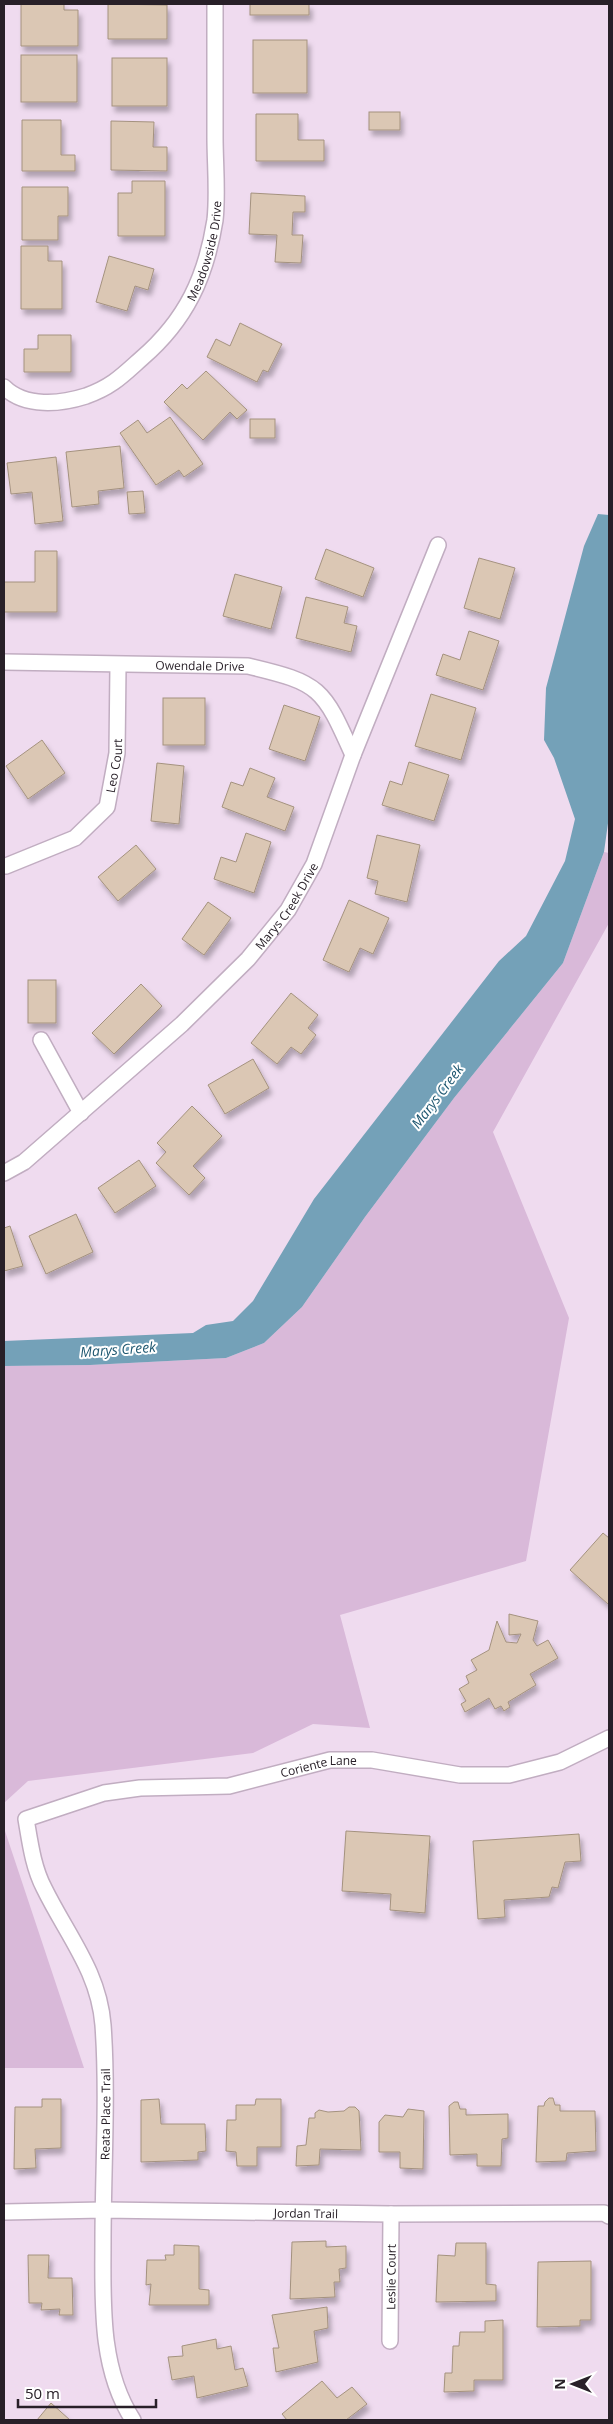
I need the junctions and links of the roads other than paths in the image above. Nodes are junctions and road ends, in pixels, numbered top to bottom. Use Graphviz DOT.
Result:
graph roads {
  1 [pos="215,4"];
  2 [pos="4,387"];
  3 [pos="438,545"];
  4 [pos="4,662"];
  5 [pos="118,666"];
  6 [pos="354,755"];
  7 [pos="6,866"];
  8 [pos="41,1040"];
  9 [pos="81,1113"];
  10 [pos="4,1173"];
  11 [pos="609,1738"];
  12 [pos="26,1819"];
  13 [pos="103,2210"];
  14 [pos="4,2212"];
  15 [pos="391,2214"];
  16 [pos="609,2216"];
  17 [pos="390,2341"];
  18 [pos="133,2420"];
  1 -- 2 [label="street, Meadowside Drive"];
  3 -- 6 [label="street, Marys Creek Drive"];
  4 -- 5 [label="street, Owendale Drive"];
  5 -- 6 [label="street, Owendale Drive"];
  5 -- 7 [label="street, Leo Court"];
  6 -- 9 [label="street, Marys Creek Drive"];
  8 -- 9 [label="street"];
  9 -- 10 [label="street, Marys Creek Drive"];
  11 -- 12 [label="street, Coriente Lane"];
  12 -- 13 [label="street, Reata Place Trail"];
  13 -- 14 [label="street, Jordan Trail"];
  13 -- 15 [label="street, Jordan Trail"];
  13 -- 18 [label="street, Reata Place Trail"];
  15 -- 16 [label="street, Jordan Trail"];
  15 -- 17 [label="street, Leslie Court"];
}
